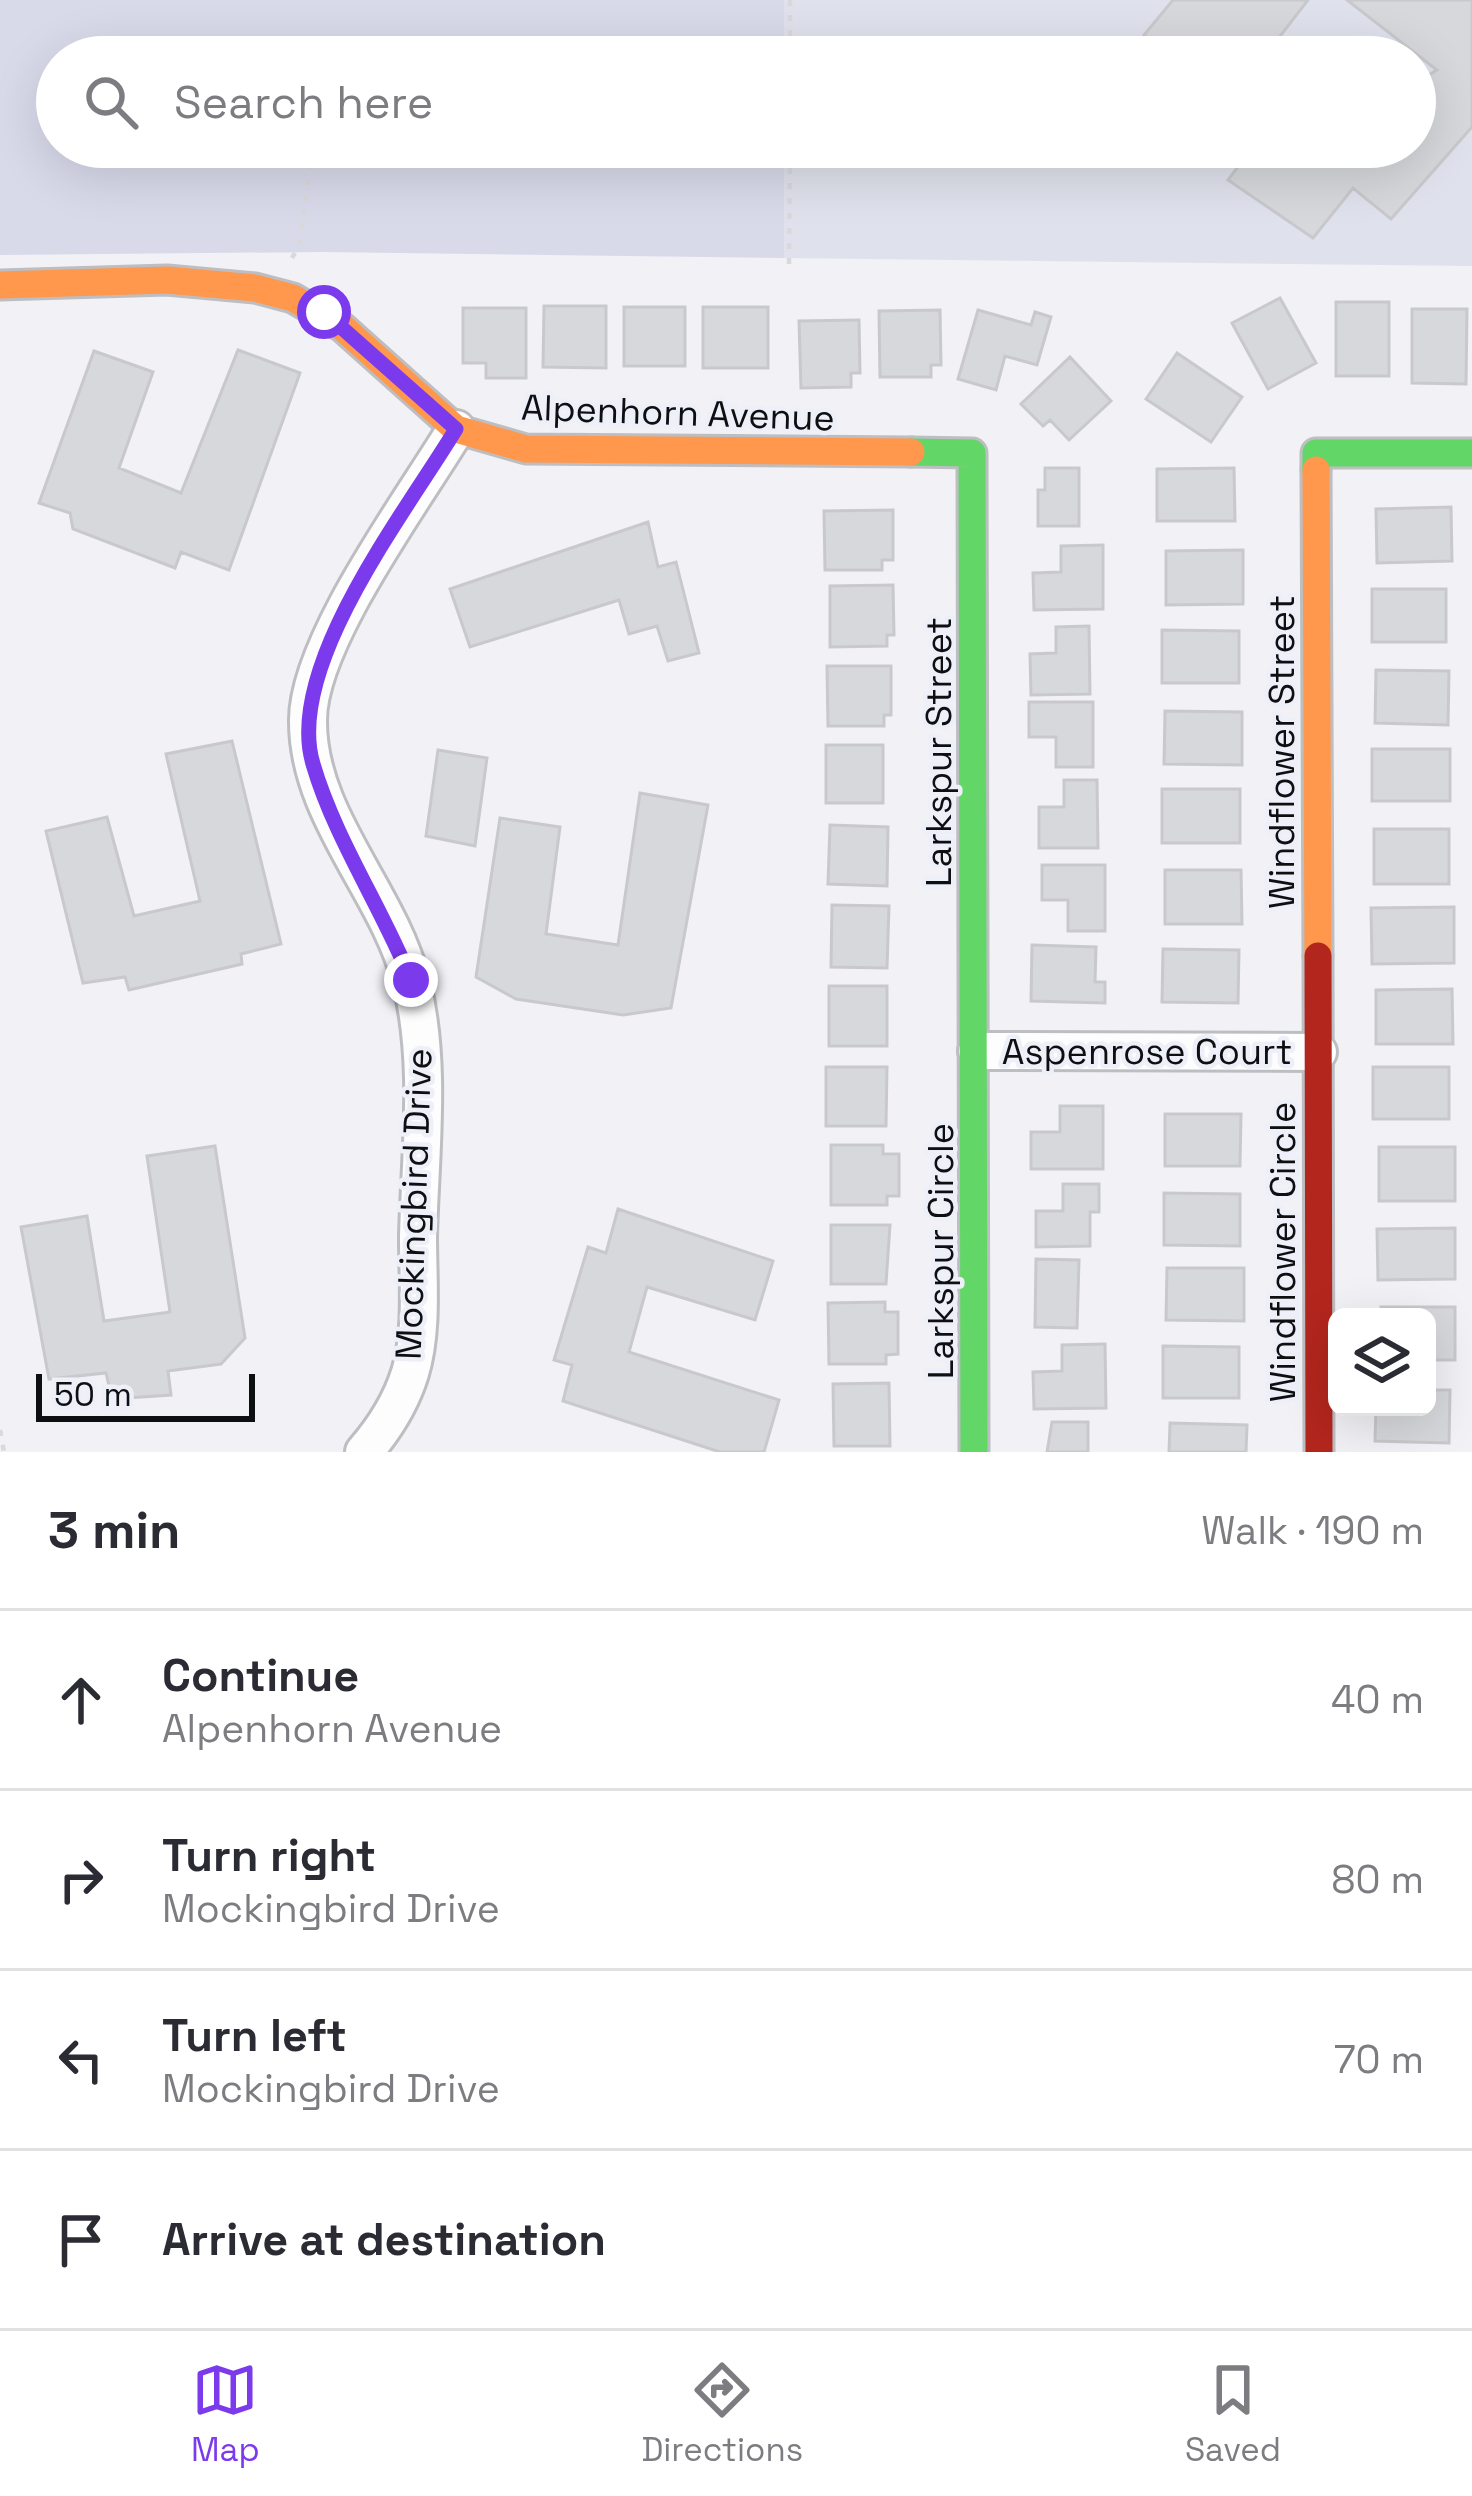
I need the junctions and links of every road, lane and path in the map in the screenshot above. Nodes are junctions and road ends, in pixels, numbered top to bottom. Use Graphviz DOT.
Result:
graph roads {
  1 [pos="790,0"];
  2 [pos="790,36"];
  3 [pos="309,168"];
  4 [pos="790,168"];
  5 [pos="789,264"];
  6 [pos="0,285"];
  7 [pos="271,294"];
  8 [pos="456,429"];
  9 [pos="972,453"];
  10 [pos="1472,453"];
  11 [pos="977,1051"];
  12 [pos="1318,1052"];
  13 [pos="0,1430"];
  14 [pos="4,1452"];
  15 [pos="364,1452"];
  16 [pos="974,1452"];
  17 [pos="1319,1452"];
  1 -- 2 [label="path"];
  3 -- 7 [label="path"];
  4 -- 5 [label="path"];
  6 -- 7 [label="street, Alpenhorn Avenue"];
  7 -- 8 [label="street, Alpenhorn Avenue"];
  8 -- 9 [label="street, Alpenhorn Avenue"];
  8 -- 15 [label="street, Mockingbird Drive"];
  9 -- 11 [label="street, Larkspur Street"];
  10 -- 12 [label="street, Windflower Street"];
  11 -- 12 [label="street, Aspenrose Court"];
  11 -- 16 [label="street, Larkspur Circle"];
  12 -- 17 [label="street, Windflower Circle"];
  13 -- 14 [label="path"];
}
